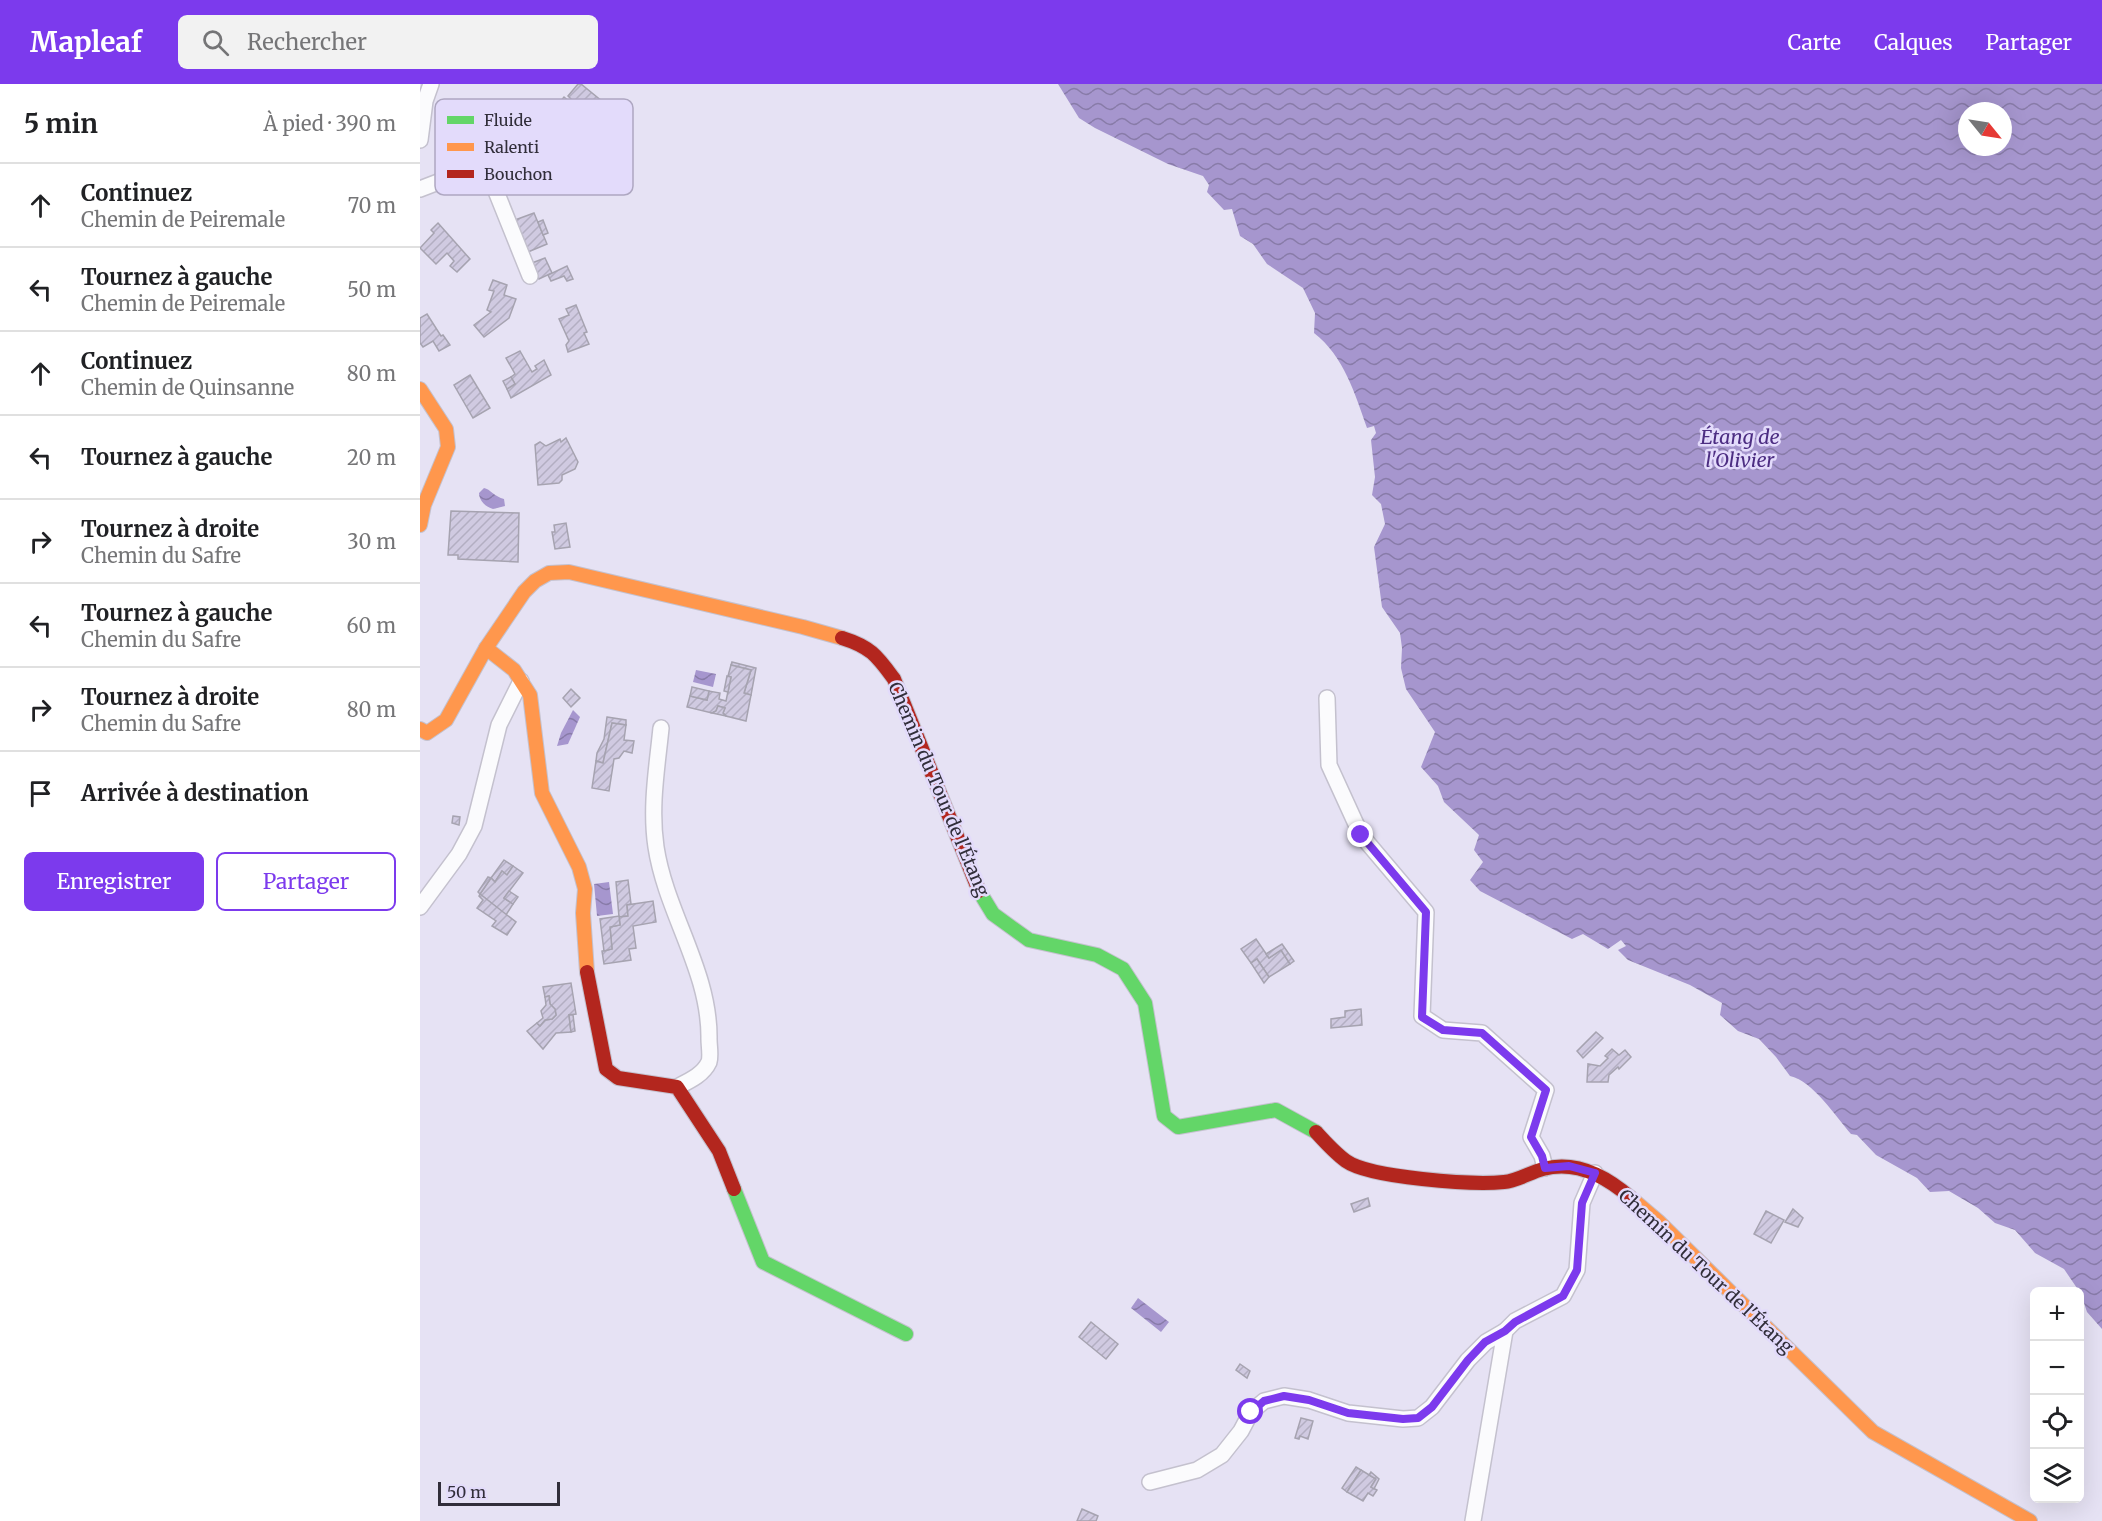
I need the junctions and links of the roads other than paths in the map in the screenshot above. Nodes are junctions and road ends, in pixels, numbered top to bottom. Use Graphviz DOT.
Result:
graph roads {
  1 [pos="431,84"];
  2 [pos="420,140"];
  3 [pos="435,183"];
  4 [pos="420,189"];
  5 [pos="497,195"];
  6 [pos="530,276"];
  7 [pos="420,389"];
  8 [pos="420,525"];
  9 [pos="486,648"];
  10 [pos="521,681"];
  11 [pos="1327,698"];
  12 [pos="661,728"];
  13 [pos="420,729"];
  14 [pos="420,907"];
  15 [pos="677,1087"];
  16 [pos="1545,1168"];
  17 [pos="1595,1173"];
  18 [pos="1505,1331"];
  19 [pos="906,1334"];
  20 [pos="1150,1482"];
  21 [pos="1473,1521"];
  22 [pos="2030,1521"];
  1 -- 2 [label="street"];
  3 -- 4 [label="street"];
  5 -- 6 [label="street"];
  7 -- 8 [label="street"];
  9 -- 10 [label="street"];
  9 -- 13 [label="street, Chemin du Tour de l'Étang"];
  9 -- 16 [label="street, Chemin du Tour de l'Étang"];
  10 -- 14 [label="street"];
  10 -- 15 [label="street"];
  11 -- 16 [label="street"];
  12 -- 15 [label="street"];
  15 -- 19 [label="street"];
  16 -- 17 [label="street, Chemin du Tour de l'Étang"];
  17 -- 18 [label="street"];
  17 -- 22 [label="street, Chemin du Tour de l'Étang"];
  18 -- 20 [label="street"];
  18 -- 21 [label="street"];
}
